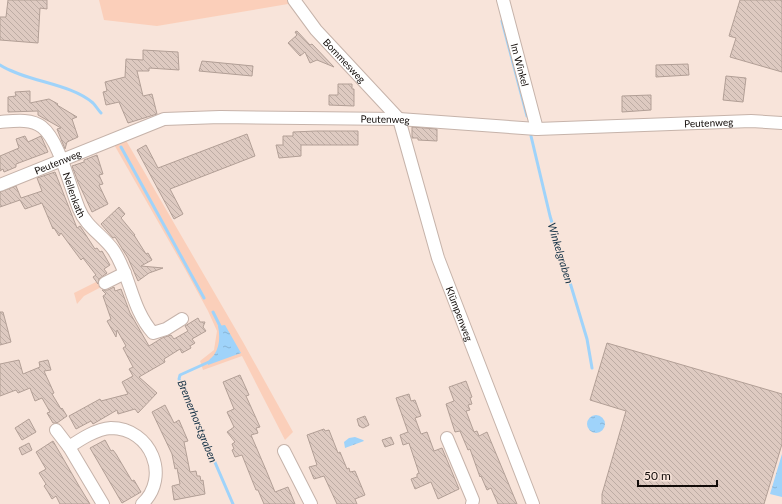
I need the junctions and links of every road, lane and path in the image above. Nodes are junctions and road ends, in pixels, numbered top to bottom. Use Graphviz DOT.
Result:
graph roads {
  1 [pos="294,0"];
  2 [pos="503,0"];
  3 [pos="399,119"];
  4 [pos="0,122"];
  5 [pos="782,123"];
  6 [pos="537,129"];
  7 [pos="61,160"];
  8 [pos="0,185"];
  9 [pos="125,273"];
  10 [pos="105,283"];
  11 [pos="182,319"];
  12 [pos="56,430"];
  13 [pos="447,438"];
  14 [pos="69,447"];
  15 [pos="284,451"];
  16 [pos="103,504"];
  17 [pos="142,504"];
  18 [pos="311,504"];
  19 [pos="472,504"];
  20 [pos="533,504"];
  1 -- 3 [label="street, Bommesweg"];
  2 -- 6 [label="street, Im Winkel"];
  3 -- 6 [label="street, Peutenweg"];
  3 -- 7 [label="street, Peutenweg"];
  3 -- 20 [label="street, Klümpenweg"];
  4 -- 7 [label="street, Nellenkath"];
  5 -- 6 [label="street, Peutenweg"];
  7 -- 8 [label="street, Peutenweg"];
  7 -- 9 [label="street, Nellenkath"];
  9 -- 10 [label="street"];
  9 -- 11 [label="street, Nellenkath"];
  12 -- 14 [label="street"];
  13 -- 19 [label="street"];
  14 -- 16 [label="street"];
  14 -- 17 [label="street"];
  15 -- 18 [label="street"];
}
